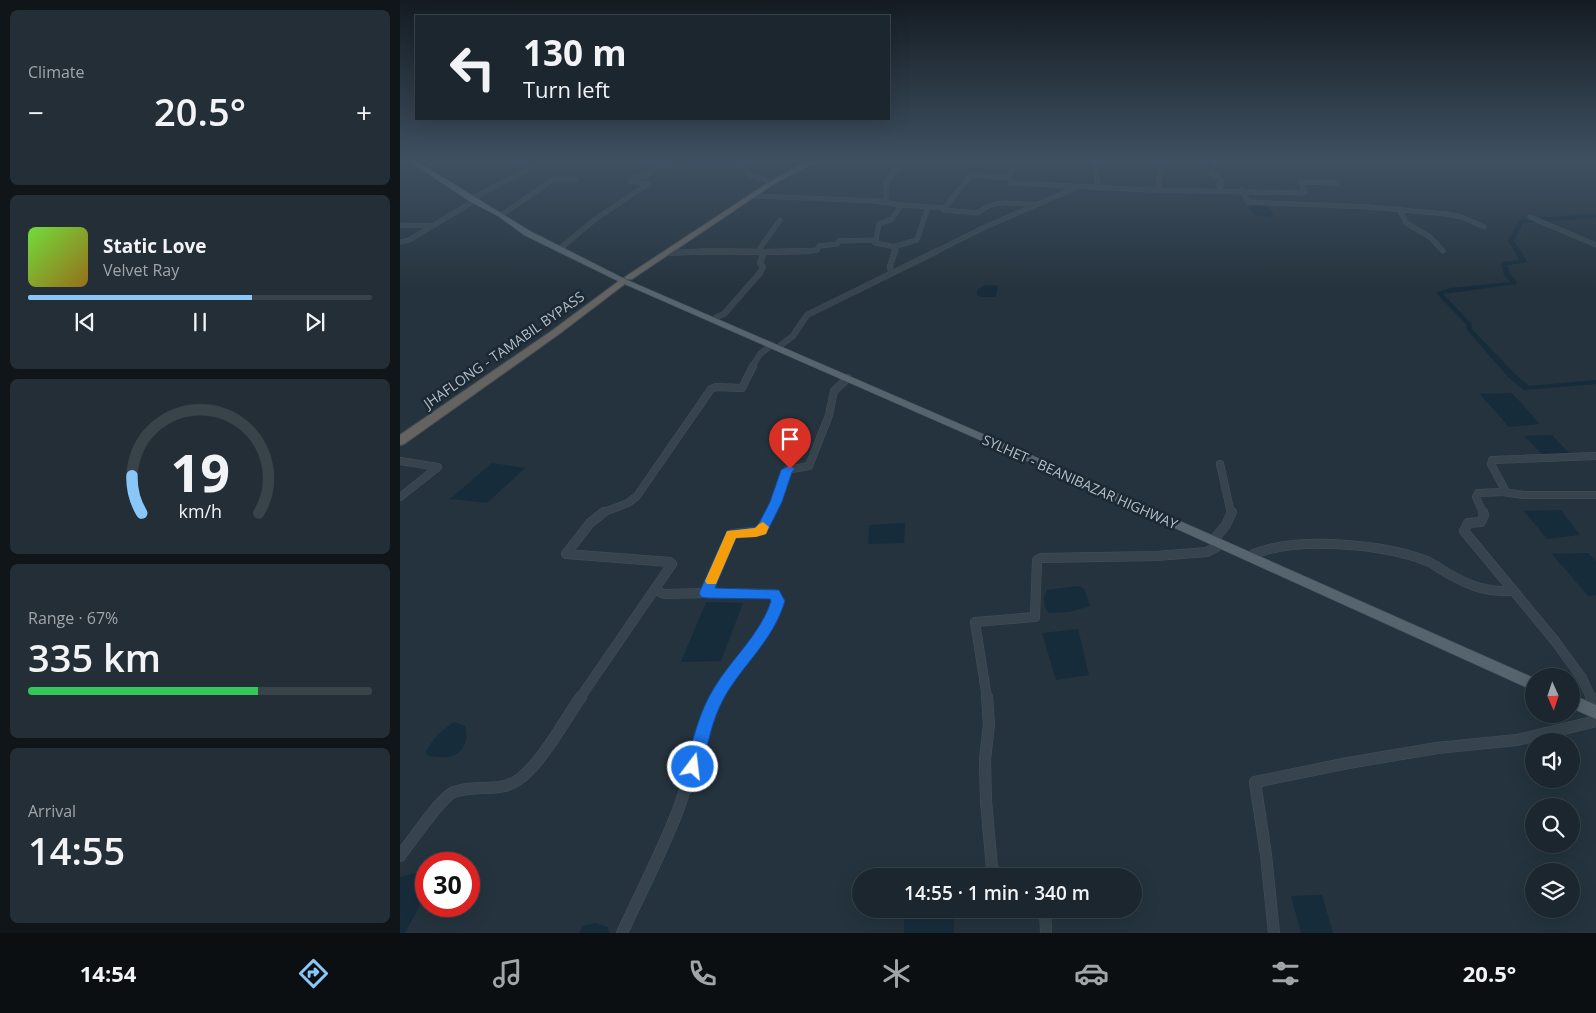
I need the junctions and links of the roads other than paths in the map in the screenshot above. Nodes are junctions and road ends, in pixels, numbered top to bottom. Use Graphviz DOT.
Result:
graph roads {
  1 [pos="467,204"];
  2 [pos="481,204"];
  3 [pos="482,204"];
  4 [pos="518,204"];
  5 [pos="619,204"];
  6 [pos="742,204"];
  7 [pos="892,204"];
  8 [pos="949,204"];
  9 [pos="1040,204"];
  10 [pos="1283,204"];
  11 [pos="1037,205"];
  12 [pos="902,206"];
  13 [pos="928,207"];
  14 [pos="945,208"];
  15 [pos="1399,209"];
  16 [pos="502,214"];
  17 [pos="1530,217"];
  18 [pos="780,220"];
  19 [pos="400,225"];
  20 [pos="431,226"];
  21 [pos="1484,227"];
  22 [pos="876,240"];
  23 [pos="400,242"];
  24 [pos="1596,245"];
  25 [pos="896,246"];
  26 [pos="562,247"];
  27 [pos="1443,251"];
  28 [pos="763,252"];
  29 [pos="666,253"];
  30 [pos="891,273"];
  31 [pos="625,279"];
  32 [pos="717,317"];
  33 [pos="777,345"];
  34 [pos="848,378"];
  35 [pos="400,441"];
  36 [pos="1596,456"];
  37 [pos="400,461"];
  38 [pos="1220,464"];
  39 [pos="1503,492"];
  40 [pos="1596,495"];
  41 [pos="400,497"];
  42 [pos="1218,541"];
  43 [pos="1254,554"];
  44 [pos="655,590"];
  45 [pos="1512,591"];
  46 [pos="706,593"];
  47 [pos="1525,674"];
  48 [pos="1525,681"];
  49 [pos="1580,700"];
  50 [pos="1580,704"];
  51 [pos="1596,708"];
  52 [pos="1596,722"];
  53 [pos="400,856"];
  54 [pos="992,868"];
  55 [pos="1045,918"];
  56 [pos="622,933"];
  57 [pos="1046,933"];
  58 [pos="1274,933"];
  1 -- 20 [label="street"];
  2 -- 31 [label="main road"];
  3 -- 16 [label="main road"];
  4 -- 16 [label="street"];
  5 -- 26 [label="street"];
  6 -- 29 [label="highway, JHAFLONG - TAMABIL BYPASS"];
  7 -- 12 [label="street"];
  8 -- 14 [label="street"];
  9 -- 11 [label="street"];
  10 -- 15 [label="street"];
  11 -- 14 [label="street"];
  11 -- 30 [label="street"];
  12 -- 13 [label="street"];
  12 -- 22 [label="street"];
  13 -- 14 [label="street"];
  13 -- 25 [label="street"];
  15 -- 21 [label="street"];
  15 -- 27 [label="street"];
  16 -- 26 [label="main road"];
  17 -- 24 [label="street"];
  18 -- 28 [label="street"];
  19 -- 20 [label="street"];
  20 -- 23 [label="street"];
  22 -- 25 [label="street"];
  22 -- 28 [label="street"];
  25 -- 30 [label="street"];
  26 -- 31 [label="main road"];
  28 -- 29 [label="street"];
  28 -- 32 [label="street"];
  29 -- 31 [label="highway, JHAFLONG - TAMABIL BYPASS"];
  30 -- 33 [label="street"];
  31 -- 32 [label="main road, SYLHET - BEANIBAZAR HIGHWAY"];
  31 -- 33 [label="main road, SYLHET - BEANIBAZAR HIGHWAY"];
  31 -- 35 [label="highway, JHAFLONG - TAMABIL BYPASS"];
  32 -- 33 [label="main road, SYLHET - BEANIBAZAR HIGHWAY"];
  33 -- 34 [label="main road, SYLHET - BEANIBAZAR HIGHWAY"];
  33 -- 42 [label="main road, SYLHET - BEANIBAZAR HIGHWAY"];
  33 -- 44 [label="street"];
  34 -- 42 [label="main road, SYLHET - BEANIBAZAR HIGHWAY"];
  34 -- 46 [label="street"];
  36 -- 39 [label="street"];
  37 -- 41 [label="street"];
  38 -- 42 [label="street"];
  39 -- 40 [label="street"];
  39 -- 45 [label="street"];
  42 -- 43 [label="main road, SYLHET - BEANIBAZAR HIGHWAY"];
  42 -- 48 [label="main road, SYLHET - BEANIBAZAR HIGHWAY"];
  42 -- 54 [label="street"];
  43 -- 45 [label="street"];
  43 -- 47 [label="main road, SYLHET - BEANIBAZAR HIGHWAY"];
  44 -- 46 [label="street"];
  44 -- 53 [label="street"];
  45 -- 51 [label="street"];
  46 -- 56 [label="street"];
  49 -- 51 [label="main road"];
  50 -- 51 [label="main road"];
  52 -- 58 [label="street"];
  55 -- 57 [label="street"];
}
